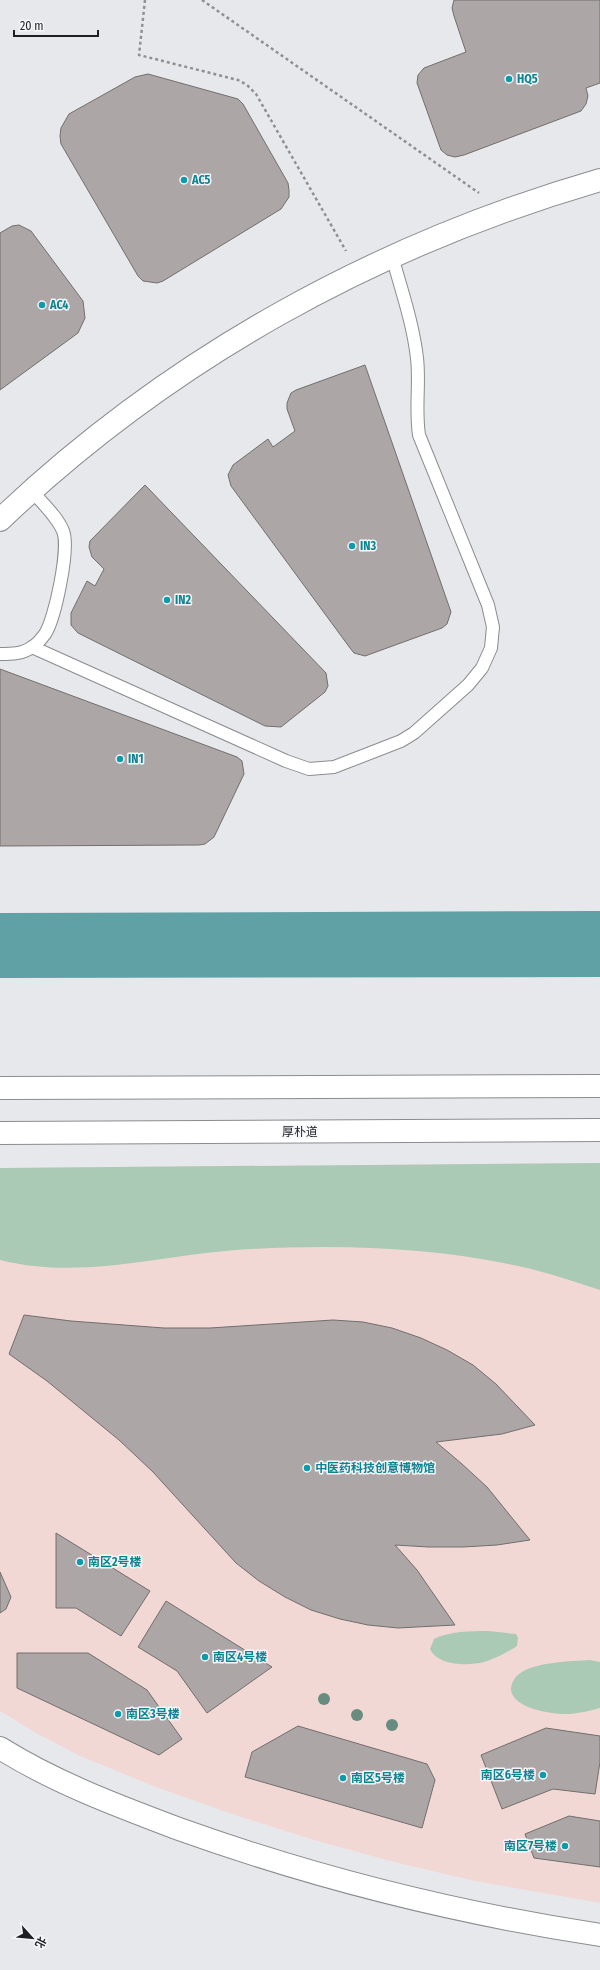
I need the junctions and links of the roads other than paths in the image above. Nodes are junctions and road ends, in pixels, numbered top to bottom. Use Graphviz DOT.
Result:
graph roads {
  1 [pos="600,180"];
  2 [pos="392,256"];
  3 [pos="31,490"];
  4 [pos="0,520"];
  5 [pos="32,647"];
  6 [pos="0,654"];
  7 [pos="600,1086"];
  8 [pos="0,1088"];
  9 [pos="600,1130"];
  10 [pos="0,1133"];
  11 [pos="0,1748"];
  12 [pos="600,1935"];
  1 -- 2 [label="street"];
  2 -- 3 [label="street"];
  2 -- 5 [label="lane"];
  3 -- 4 [label="street"];
  3 -- 5 [label="lane"];
  5 -- 6 [label="lane"];
  7 -- 8 [label="street"];
  9 -- 10 [label="street, 厚朴道"];
  11 -- 12 [label="street"];
}
